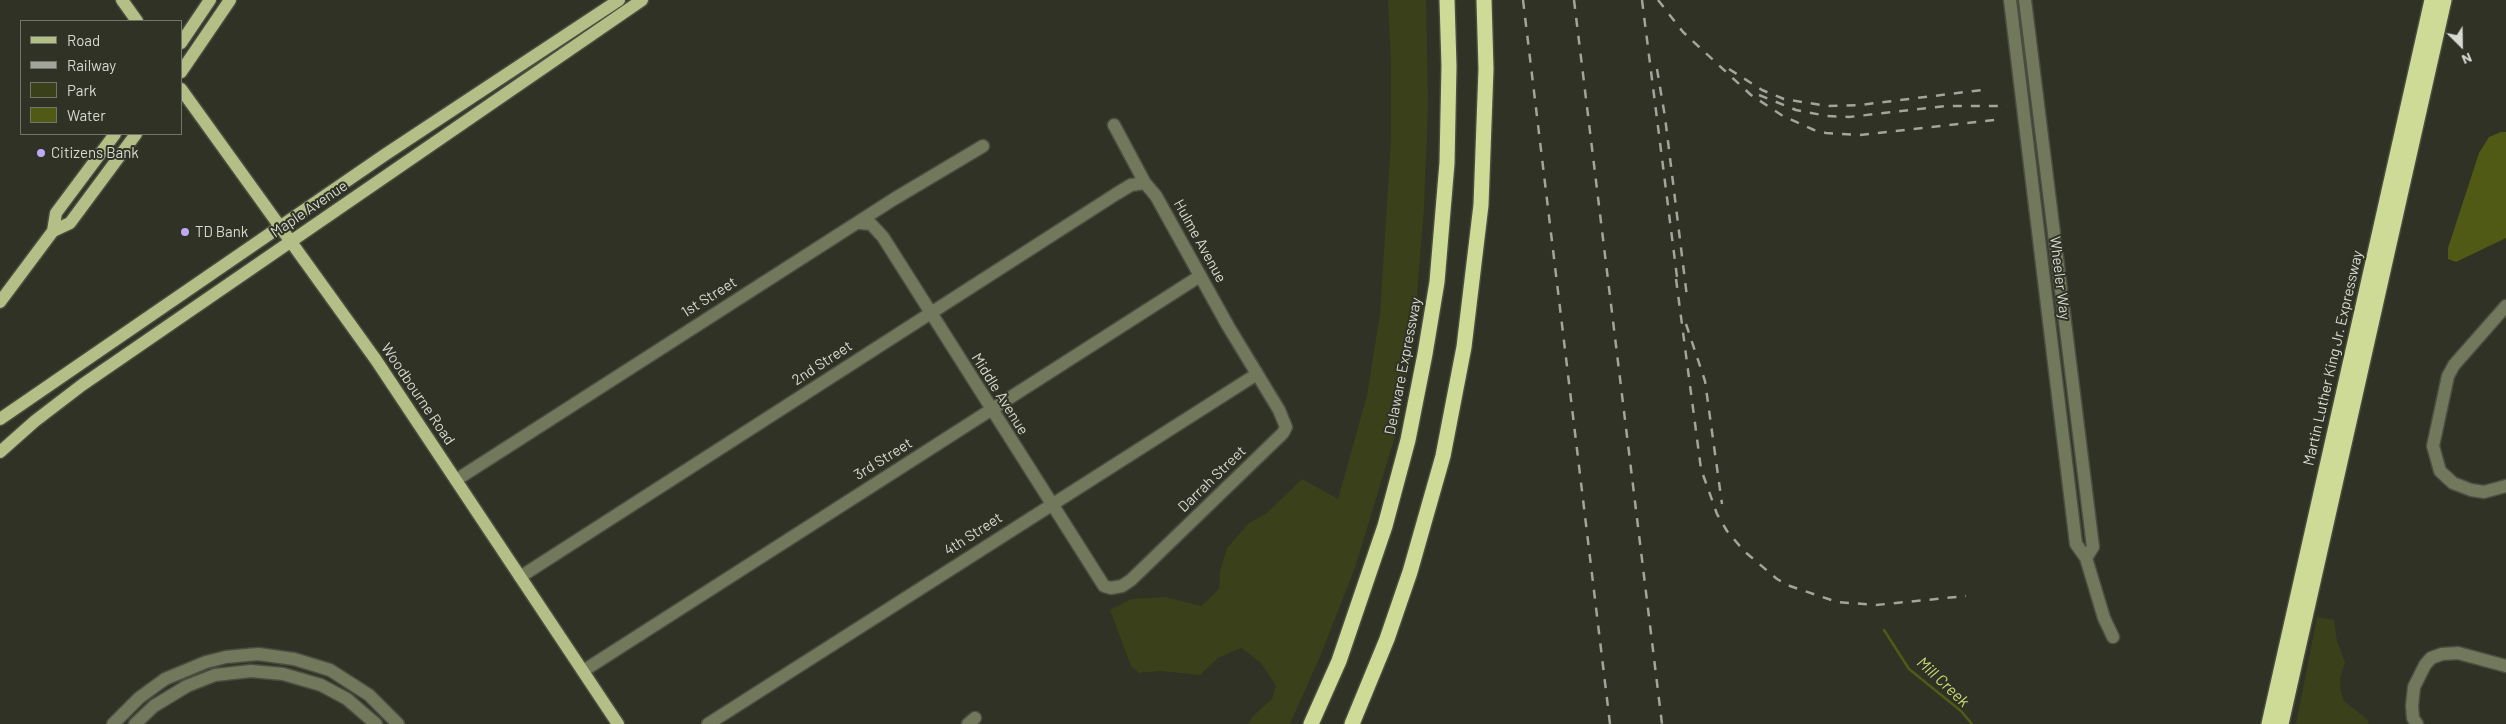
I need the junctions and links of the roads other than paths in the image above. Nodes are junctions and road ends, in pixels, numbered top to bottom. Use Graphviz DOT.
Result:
graph roads {
  1 [pos="122,0"];
  2 [pos="210,0"];
  3 [pos="230,0"];
  4 [pos="619,0"];
  5 [pos="642,0"];
  6 [pos="1448,0"];
  7 [pos="1484,0"];
  8 [pos="2010,0"];
  9 [pos="2025,0"];
  10 [pos="2432,0"];
  11 [pos="2444,0"];
  12 [pos="135,20"];
  13 [pos="182,42"];
  14 [pos="182,71"];
  15 [pos="182,90"];
  16 [pos="1114,125"];
  17 [pos="114,135"];
  18 [pos="135,135"];
  19 [pos="983,146"];
  20 [pos="1145,183"];
  21 [pos="860,223"];
  22 [pos="279,228"];
  23 [pos="53,231"];
  24 [pos="290,242"];
  25 [pos="1200,276"];
  26 [pos="1,304"];
  27 [pos="2506,306"];
  28 [pos="930,314"];
  29 [pos="72,370"];
  30 [pos="1257,374"];
  31 [pos="57,403"];
  32 [pos="991,410"];
  33 [pos="0,419"];
  34 [pos="0,452"];
  35 [pos="456,480"];
  36 [pos="2506,486"];
  37 [pos="1051,504"];
  38 [pos="2086,558"];
  39 [pos="520,577"];
  40 [pos="1111,588"];
  41 [pos="2113,637"];
  42 [pos="2506,666"];
  43 [pos="583,671"];
  44 [pos="113,724"];
  45 [pos="135,724"];
  46 [pos="376,724"];
  47 [pos="398,724"];
  48 [pos="618,724"];
  49 [pos="708,724"];
  50 [pos="1311,724"];
  51 [pos="1352,724"];
  52 [pos="2269,724"];
  53 [pos="2281,724"];
  54 [pos="2417,724"];
  1 -- 12 [label="main road"];
  2 -- 13 [label="main road"];
  3 -- 14 [label="main road"];
  4 -- 22 [label="main road, Maple Avenue"];
  5 -- 24 [label="main road, Maple Avenue"];
  6 -- 50 [label="highway, Delaware Expressway"];
  7 -- 51 [label="highway"];
  8 -- 38 [label="street, Wheeler Way"];
  9 -- 38 [label="street, Wheeler Way"];
  10 -- 52 [label="highway, Martin Luther King Jr. Expressway"];
  11 -- 53 [label="highway, Martin Luther King Jr. Expressway"];
  15 -- 22 [label="main road, Woodbourne Road"];
  16 -- 20 [label="street, Hulme Avenue"];
  17 -- 23 [label="main road"];
  18 -- 23 [label="main road"];
  19 -- 21 [label="street, 1st Street"];
  20 -- 25 [label="street, Hulme Avenue"];
  20 -- 28 [label="street, 2nd Street"];
  21 -- 28 [label="street, Middle Avenue"];
  21 -- 35 [label="street, 1st Street"];
  22 -- 24 [label="main road, Woodbourne Road"];
  22 -- 29 [label="main road, Maple Avenue"];
  23 -- 26 [label="main road"];
  24 -- 31 [label="main road, Maple Avenue"];
  24 -- 35 [label="main road, Woodbourne Road"];
  25 -- 30 [label="street, Hulme Avenue"];
  25 -- 32 [label="street, 3rd Street"];
  27 -- 36 [label="street"];
  28 -- 32 [label="street, Middle Avenue"];
  28 -- 39 [label="street, 2nd Street"];
  29 -- 31 [label="main road"];
  29 -- 33 [label="main road, Maple Avenue"];
  30 -- 37 [label="street, 4th Street"];
  30 -- 40 [label="street, Darrah Street"];
  31 -- 34 [label="main road, Maple Avenue"];
  32 -- 37 [label="street, Middle Avenue"];
  32 -- 43 [label="street, 3rd Street"];
  35 -- 39 [label="main road, Woodbourne Road"];
  37 -- 40 [label="street, Middle Avenue"];
  37 -- 49 [label="street, 4th Street"];
  38 -- 41 [label="street, Wheeler Way"];
  39 -- 43 [label="main road, Woodbourne Road"];
  42 -- 54 [label="street"];
  43 -- 48 [label="main road, Woodbourne Road"];
  44 -- 47 [label="street"];
  45 -- 46 [label="street"];
}
